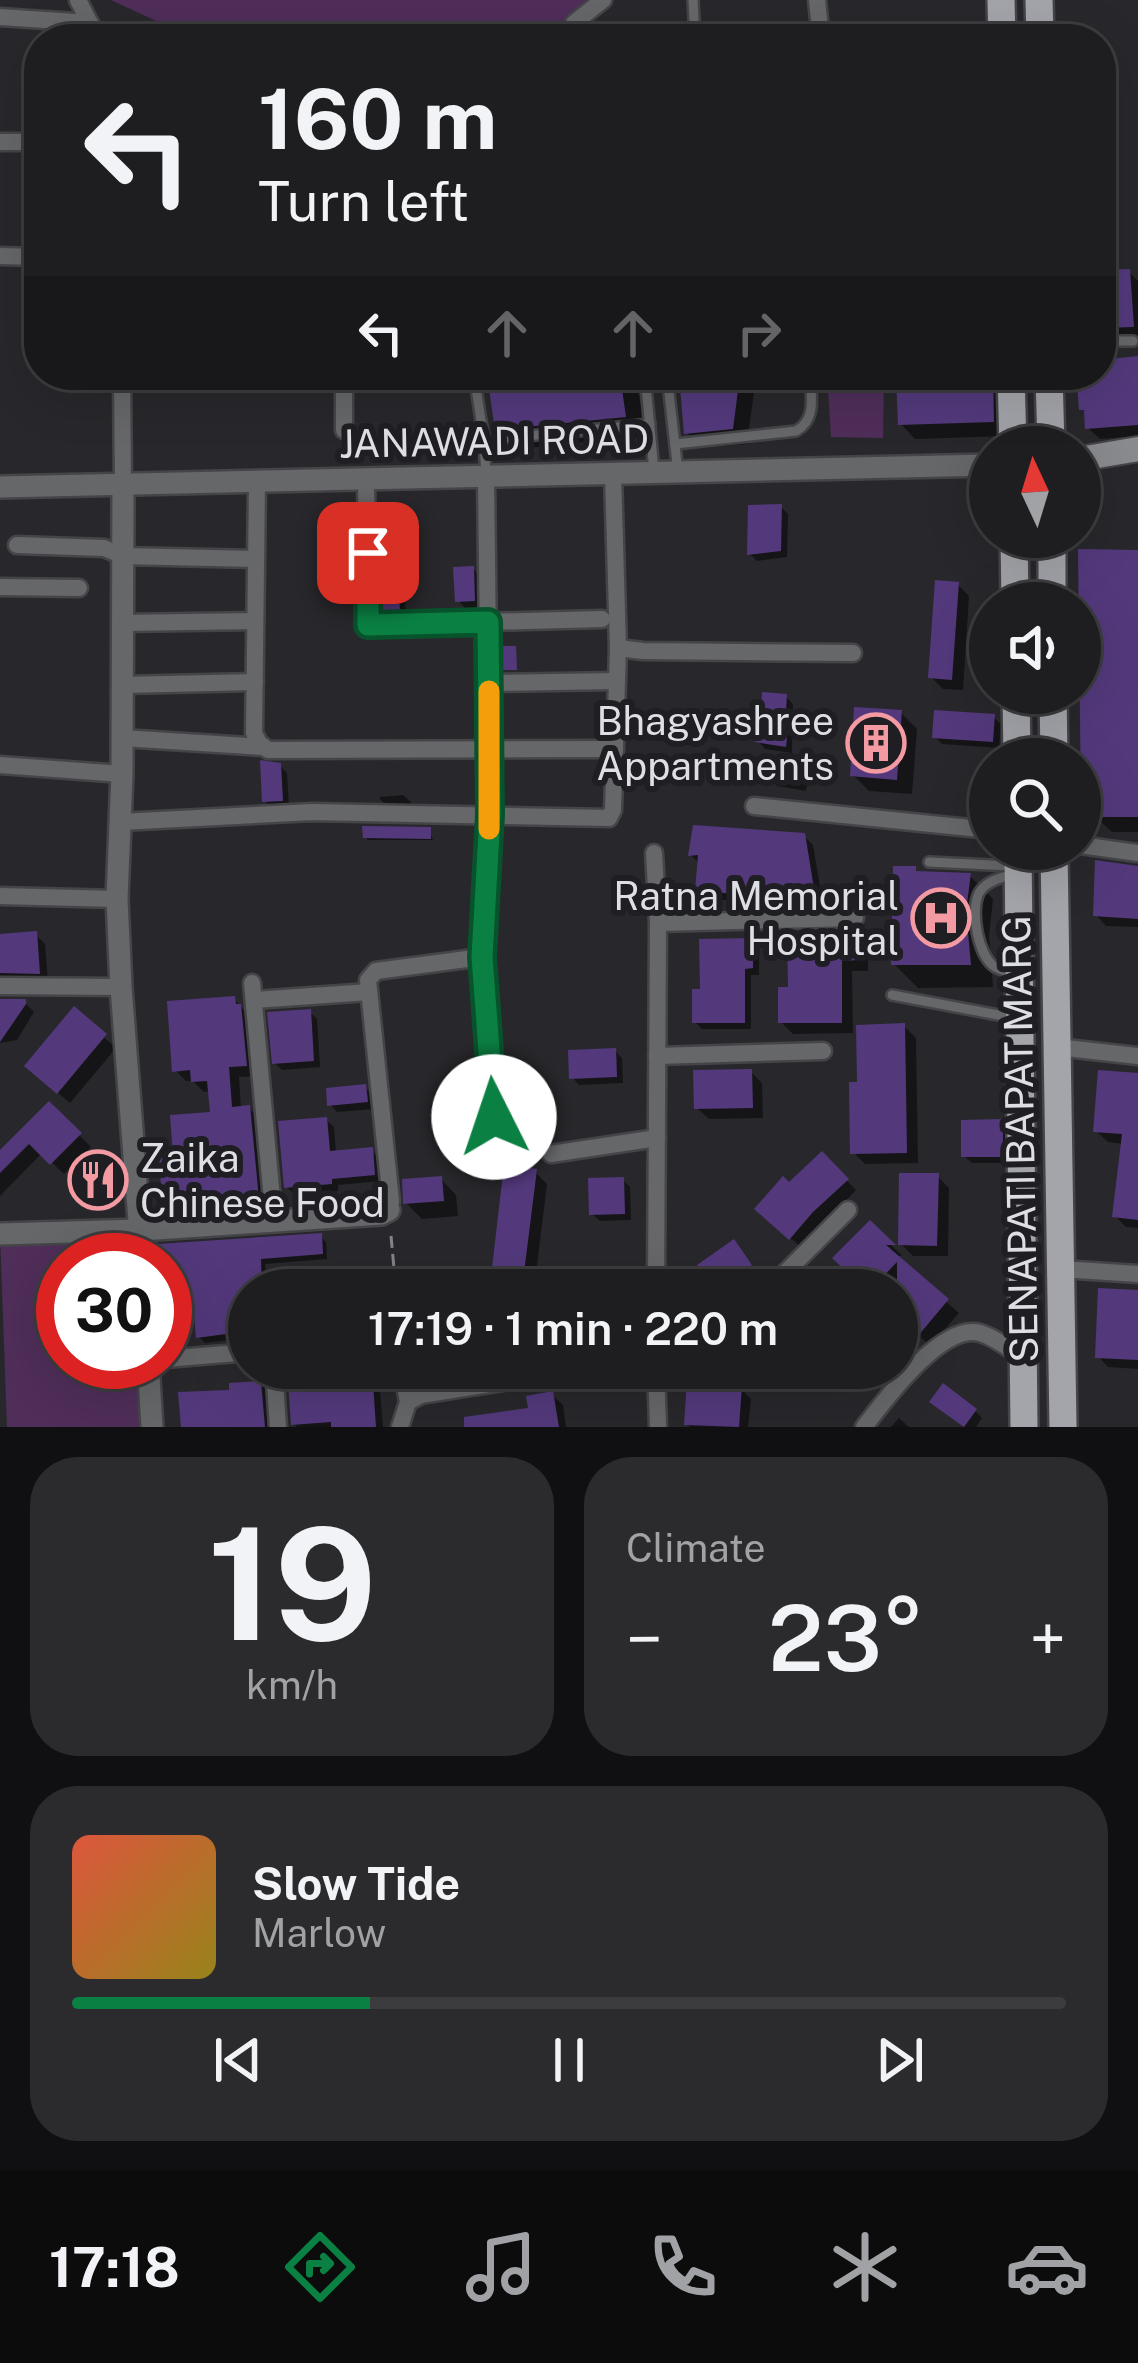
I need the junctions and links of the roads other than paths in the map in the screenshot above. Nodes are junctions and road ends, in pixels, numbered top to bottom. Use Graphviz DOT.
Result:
graph roads {
  1 [pos="603,0"];
  2 [pos="0,17"];
  3 [pos="47,24"];
  4 [pos="581,24"];
  5 [pos="1116,341"];
  6 [pos="1133,341"];
  7 [pos="122,390"];
  8 [pos="344,390"];
  9 [pos="476,390"];
  10 [pos="647,390"];
  11 [pos="670,390"];
  12 [pos="810,390"];
  13 [pos="1011,390"];
  14 [pos="1049,390"];
  15 [pos="650,424"];
  16 [pos="1012,426"];
  17 [pos="1050,426"];
  18 [pos="344,430"];
  19 [pos="484,440"];
  20 [pos="675,444"];
  21 [pos="1138,449"];
  22 [pos="1101,455"];
  23 [pos="969,465"];
  24 [pos="678,472"];
  25 [pos="654,473"];
  26 [pos="613,474"];
  27 [pos="486,477"];
  28 [pos="366,480"];
  29 [pos="257,483"];
  30 [pos="123,486"];
  31 [pos="0,487"];
  32 [pos="17,545"];
  33 [pos="122,556"];
  34 [pos="256,559"];
  35 [pos="0,587"];
  36 [pos="79,588"];
  37 [pos="602,619"];
  38 [pos="256,621"];
  39 [pos="488,622"];
  40 [pos="122,623"];
  41 [pos="618,648"];
  42 [pos="853,653"];
  43 [pos="617,681"];
  44 [pos="255,682"];
  45 [pos="488,682"];
  46 [pos="122,685"];
  47 [pos="122,739"];
  48 [pos="264,747"];
  49 [pos="490,748"];
  50 [pos="614,749"];
  51 [pos="0,765"];
  52 [pos="122,774"];
  53 [pos="754,806"];
  54 [pos="490,815"];
  55 [pos="120,822"];
  56 [pos="969,828"];
  57 [pos="1101,847"];
  58 [pos="1138,853"];
  59 [pos="654,854"];
  60 [pos="929,862"];
  61 [pos="969,862"];
  62 [pos="1008,870"];
  63 [pos="1018,870"];
  64 [pos="1054,870"];
  65 [pos="0,896"];
  66 [pos="117,899"];
  67 [pos="855,918"];
  68 [pos="658,923"];
  69 [pos="482,957"];
  70 [pos="1019,974"];
  71 [pos="0,986"];
  72 [pos="121,987"];
  73 [pos="369,992"];
  74 [pos="892,995"];
  75 [pos="1019,1018"];
  76 [pos="1057,1047"];
  77 [pos="823,1051"];
  78 [pos="658,1056"];
  79 [pos="1138,1056"];
  80 [pos="494,1117"];
  81 [pos="657,1138"];
  82 [pos="551,1154"];
  83 [pos="388,1210"];
  84 [pos="848,1210"];
  85 [pos="274,1221"];
  86 [pos="141,1230"];
  87 [pos="141,1233"];
  88 [pos="0,1234"];
  89 [pos="656,1269"];
  90 [pos="789,1269"];
  91 [pos="1061,1269"];
  92 [pos="1138,1274"];
  93 [pos="228,1354"];
  94 [pos="192,1357"];
  95 [pos="1023,1357"];
  96 [pos="150,1389"];
  97 [pos="275,1389"];
  98 [pos="406,1389"];
  99 [pos="459,1389"];
  100 [pos="657,1389"];
  101 [pos="408,1402"];
  102 [pos="152,1427"];
  103 [pos="278,1427"];
  104 [pos="400,1427"];
  105 [pos="658,1427"];
  106 [pos="864,1427"];
  107 [pos="1024,1427"];
  108 [pos="1063,1427"];
  1 -- 4 [label="street"];
  2 -- 3 [label="street"];
  5 -- 6 [label="lane"];
  7 -- 30 [label="street"];
  8 -- 18 [label="street"];
  9 -- 19 [label="lane"];
  10 -- 15 [label="lane"];
  11 -- 20 [label="lane"];
  12 -- 20 [label="lane"];
  13 -- 16 [label="main road"];
  14 -- 17 [label="main road"];
  15 -- 19 [label="lane"];
  15 -- 25 [label="lane"];
  19 -- 27 [label="lane"];
  20 -- 24 [label="lane"];
  21 -- 22 [label="main road"];
  23 -- 24 [label="street, JANAWADI ROAD"];
  24 -- 25 [label="street, JANAWADI ROAD"];
  25 -- 26 [label="street, JANAWADI ROAD"];
  26 -- 27 [label="street, JANAWADI ROAD"];
  26 -- 41 [label="street"];
  27 -- 28 [label="street, JANAWADI ROAD"];
  27 -- 39 [label="street"];
  28 -- 29 [label="street, JANAWADI ROAD"];
  28 -- 39 [label="street"];
  29 -- 30 [label="street, JANAWADI ROAD"];
  29 -- 34 [label="street"];
  30 -- 31 [label="street, JANAWADI ROAD"];
  30 -- 33 [label="street"];
  32 -- 33 [label="street"];
  33 -- 34 [label="street"];
  33 -- 40 [label="street"];
  34 -- 38 [label="street"];
  35 -- 36 [label="street"];
  37 -- 39 [label="street"];
  38 -- 40 [label="street"];
  38 -- 44 [label="street"];
  39 -- 45 [label="street"];
  40 -- 46 [label="street"];
  41 -- 42 [label="street"];
  41 -- 43 [label="street"];
  43 -- 45 [label="street"];
  43 -- 50 [label="street"];
  44 -- 46 [label="street"];
  44 -- 48 [label="street"];
  45 -- 49 [label="street"];
  46 -- 47 [label="street"];
  47 -- 48 [label="street"];
  47 -- 52 [label="street"];
  48 -- 49 [label="street"];
  49 -- 50 [label="street"];
  49 -- 54 [label="street"];
  50 -- 54 [label="street"];
  51 -- 52 [label="street"];
  52 -- 55 [label="street"];
  53 -- 56 [label="street"];
  54 -- 55 [label="street"];
  54 -- 69 [label="street"];
  55 -- 66 [label="street"];
  57 -- 58 [label="street"];
  59 -- 68 [label="street"];
  60 -- 61 [label="lane"];
  62 -- 70 [label="lane"];
  63 -- 70 [label="main road, SENAPATI BAPAT MARG"];
  64 -- 76 [label="main road, SENAPATI BAPAT MARG"];
  65 -- 66 [label="street"];
  66 -- 72 [label="street"];
  67 -- 68 [label="street"];
  68 -- 78 [label="street"];
  69 -- 73 [label="street"];
  69 -- 80 [label="street"];
  70 -- 75 [label="main road, SENAPATI BAPAT MARG"];
  71 -- 72 [label="street"];
  72 -- 86 [label="street"];
  73 -- 83 [label="street"];
  73 -- 85 [label="street"];
  74 -- 75 [label="lane"];
  75 -- 95 [label="main road, SENAPATI BAPAT MARG"];
  76 -- 79 [label="street"];
  76 -- 91 [label="main road, SENAPATI BAPAT MARG"];
  77 -- 78 [label="street"];
  78 -- 81 [label="street"];
  81 -- 82 [label="street"];
  81 -- 89 [label="street"];
  83 -- 85 [label="street"];
  84 -- 90 [label="street"];
  85 -- 86 [label="street"];
  86 -- 87 [label="street"];
  86 -- 88 [label="street"];
  91 -- 92 [label="street"];
  91 -- 108 [label="main road, SENAPATI BAPAT MARG"];
  93 -- 94 [label="street"];
  95 -- 106 [label="street"];
  95 -- 107 [label="main road, SENAPATI BAPAT MARG"];
  96 -- 102 [label="street"];
  97 -- 103 [label="street"];
  98 -- 101 [label="street"];
  99 -- 101 [label="street"];
  100 -- 105 [label="street"];
  101 -- 104 [label="street"];
}
